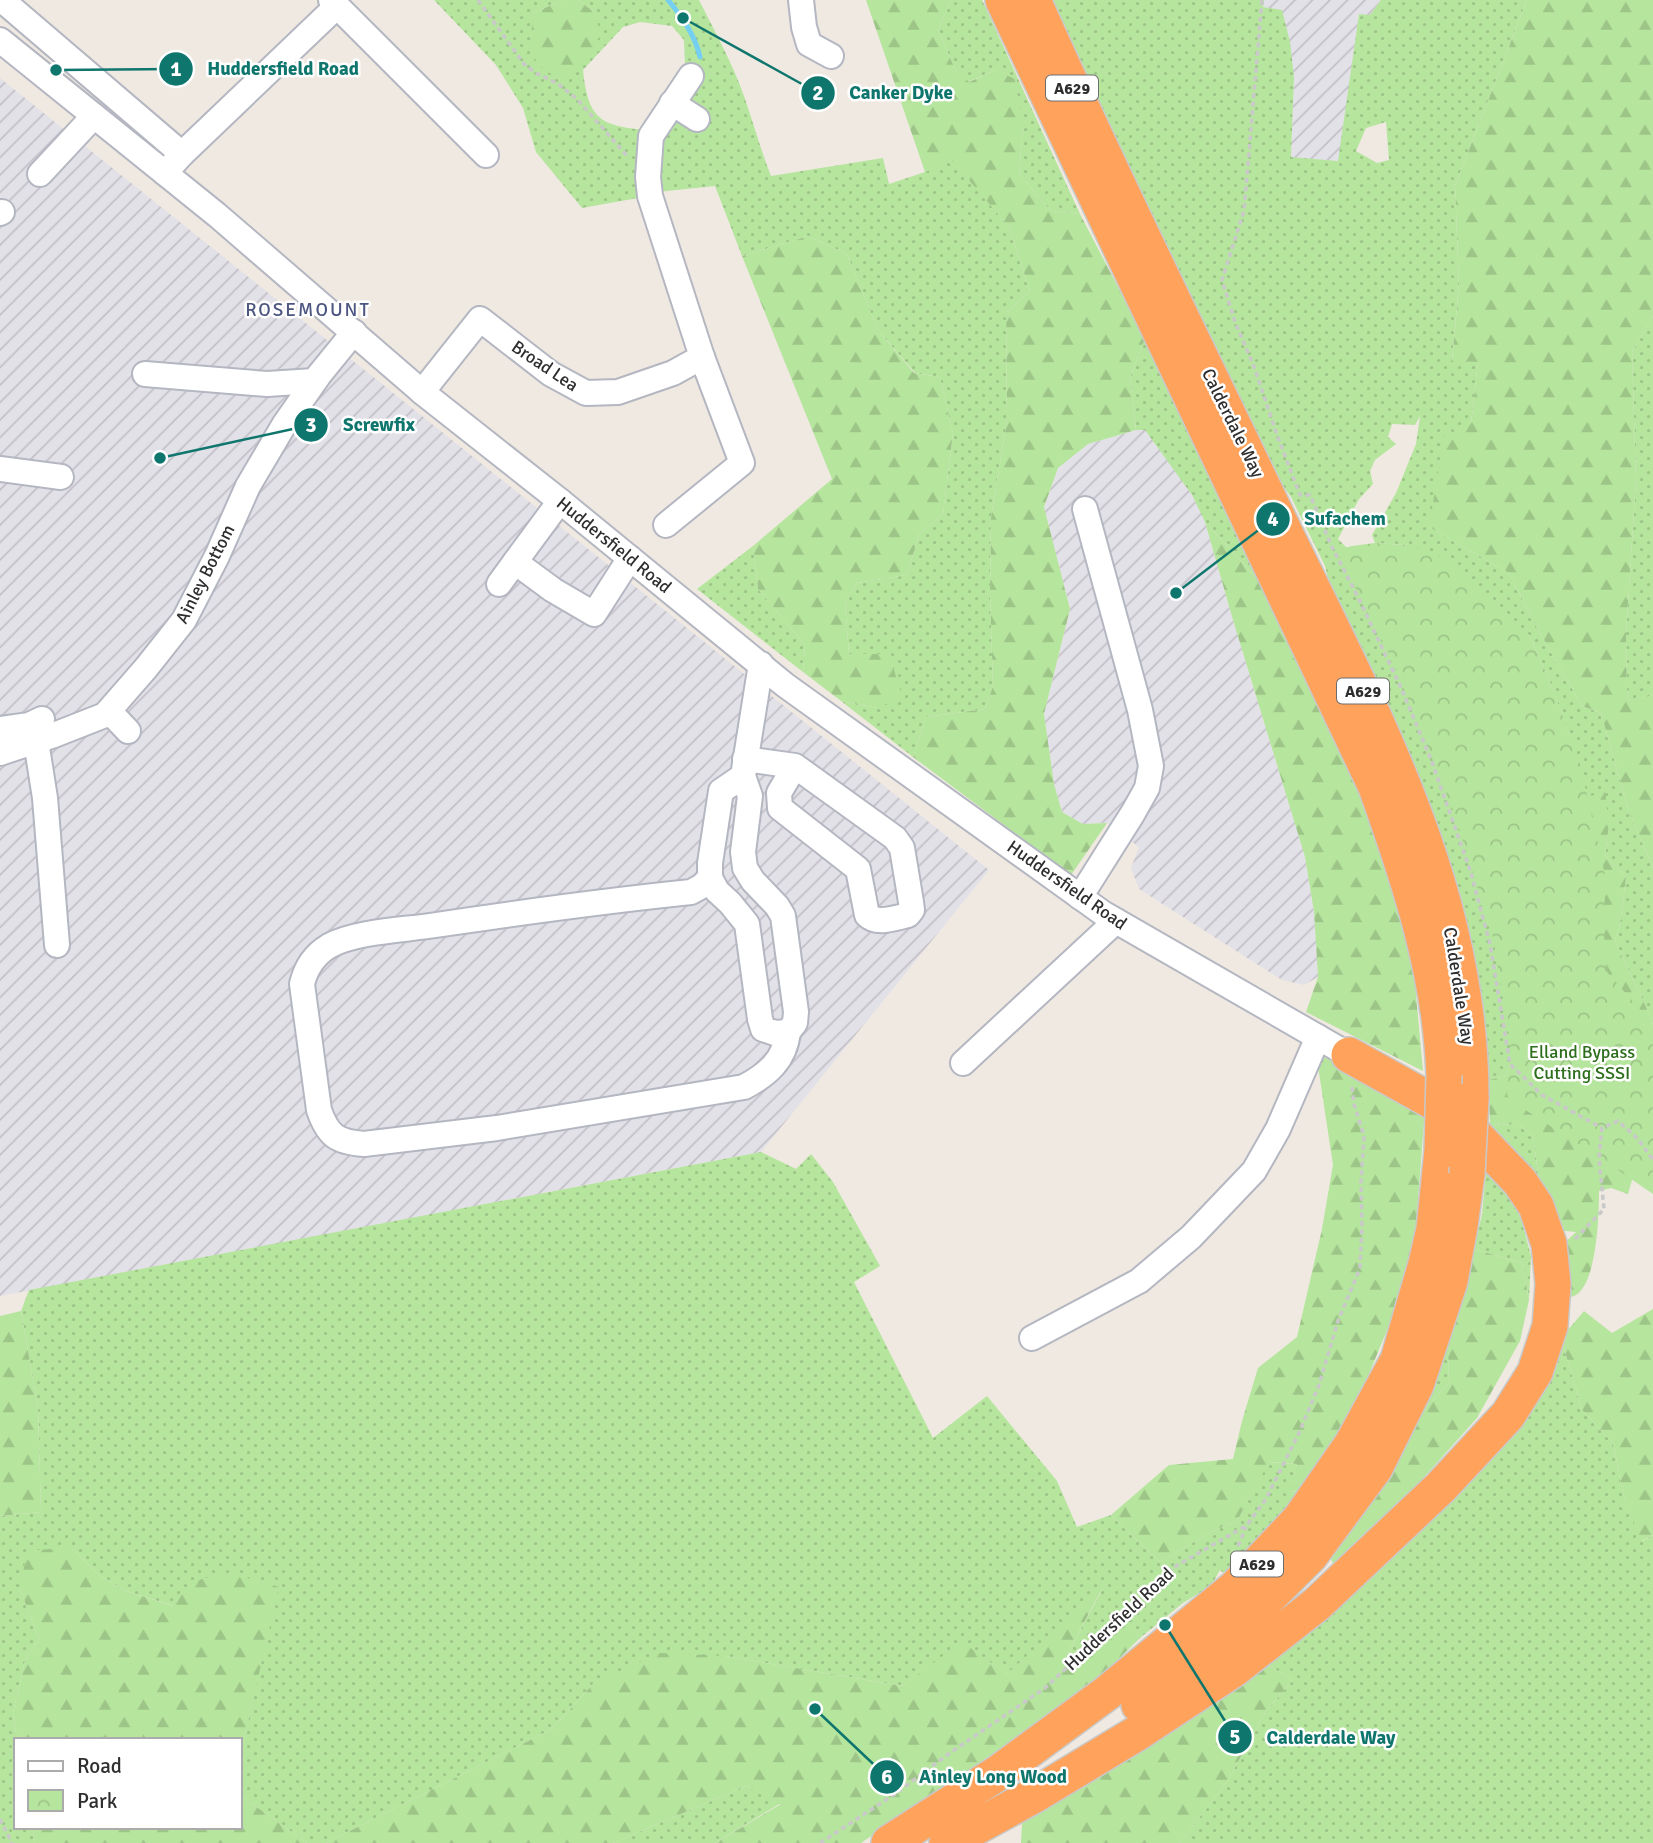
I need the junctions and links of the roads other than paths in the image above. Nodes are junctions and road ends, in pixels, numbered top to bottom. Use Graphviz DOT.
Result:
graph roads {
  1 [pos="2,0"];
  2 [pos="801,0"];
  3 [pos="1003,0"];
  4 [pos="1034,0"];
  5 [pos="334,3"];
  6 [pos="0,40"];
  7 [pos="831,56"];
  8 [pos="691,76"];
  9 [pos="672,103"];
  10 [pos="94,116"];
  11 [pos="697,119"];
  12 [pos="182,154"];
  13 [pos="486,155"];
  14 [pos="165,173"];
  15 [pos="40,174"];
  16 [pos="354,332"];
  17 [pos="702,357"];
  18 [pos="145,374"];
  19 [pos="314,382"];
  20 [pos="422,391"];
  21 [pos="0,468"];
  22 [pos="61,477"];
  23 [pos="560,501"];
  24 [pos="1085,509"];
  25 [pos="666,525"];
  26 [pos="630,558"];
  27 [pos="515,562"];
  28 [pos="499,583"];
  29 [pos="761,664"];
  30 [pos="109,710"];
  31 [pos="39,730"];
  32 [pos="128,731"];
  33 [pos="6,740"];
  34 [pos="795,766"];
  35 [pos="744,767"];
  36 [pos="710,878"];
  37 [pos="1080,897"];
  38 [pos="1116,921"];
  39 [pos="57,945"];
  40 [pos="788,1032"];
  41 [pos="1318,1037"];
  42 [pos="1349,1055"];
  43 [pos="963,1063"];
  44 [pos="1455,1162"];
  45 [pos="1032,1338"];
  46 [pos="889,1843"];
  47 [pos="944,1843"];
  1 -- 12 [label="street"];
  2 -- 7 [label="street"];
  3 -- 44 [label="highway, Calderdale Way / A629, bridge"];
  4 -- 44 [label="highway, Calderdale Way / A629, bridge"];
  5 -- 12 [label="street"];
  5 -- 13 [label="street"];
  6 -- 10 [label="street, Huddersfield Road"];
  8 -- 9 [label="street"];
  9 -- 11 [label="street"];
  9 -- 17 [label="street"];
  10 -- 14 [label="street, Huddersfield Road"];
  10 -- 15 [label="street"];
  12 -- 14 [label="street"];
  14 -- 16 [label="street, Huddersfield Road"];
  16 -- 19 [label="street, Ainley Bottom"];
  16 -- 20 [label="street, Huddersfield Road"];
  17 -- 20 [label="street, Broad Lea"];
  17 -- 25 [label="street"];
  18 -- 19 [label="street"];
  19 -- 30 [label="street, Ainley Bottom"];
  20 -- 23 [label="street, Huddersfield Road"];
  21 -- 22 [label="street"];
  23 -- 26 [label="street, Huddersfield Road"];
  23 -- 27 [label="street"];
  24 -- 37 [label="street"];
  26 -- 27 [label="street"];
  26 -- 29 [label="street, Huddersfield Road"];
  27 -- 28 [label="street"];
  29 -- 35 [label="street"];
  29 -- 37 [label="street, Huddersfield Road"];
  30 -- 31 [label="street, Ainley Bottom"];
  30 -- 32 [label="street"];
  31 -- 33 [label="street, Ainley Bottom"];
  31 -- 39 [label="street"];
  34 -- 34 [label="street"];
  34 -- 35 [label="street"];
  35 -- 36 [label="street"];
  35 -- 40 [label="street"];
  36 -- 40 [label="street"];
  36 -- 40 [label="street"];
  37 -- 38 [label="street, Huddersfield Road"];
  38 -- 41 [label="street, Huddersfield Road"];
  38 -- 43 [label="street"];
  41 -- 42 [label="street, Huddersfield Road"];
  41 -- 45 [label="street"];
  42 -- 47 [label="highway"];
  44 -- 46 [label="highway, Calderdale Way / A629"];
  44 -- 47 [label="highway, Calderdale Way / A629"];
}
